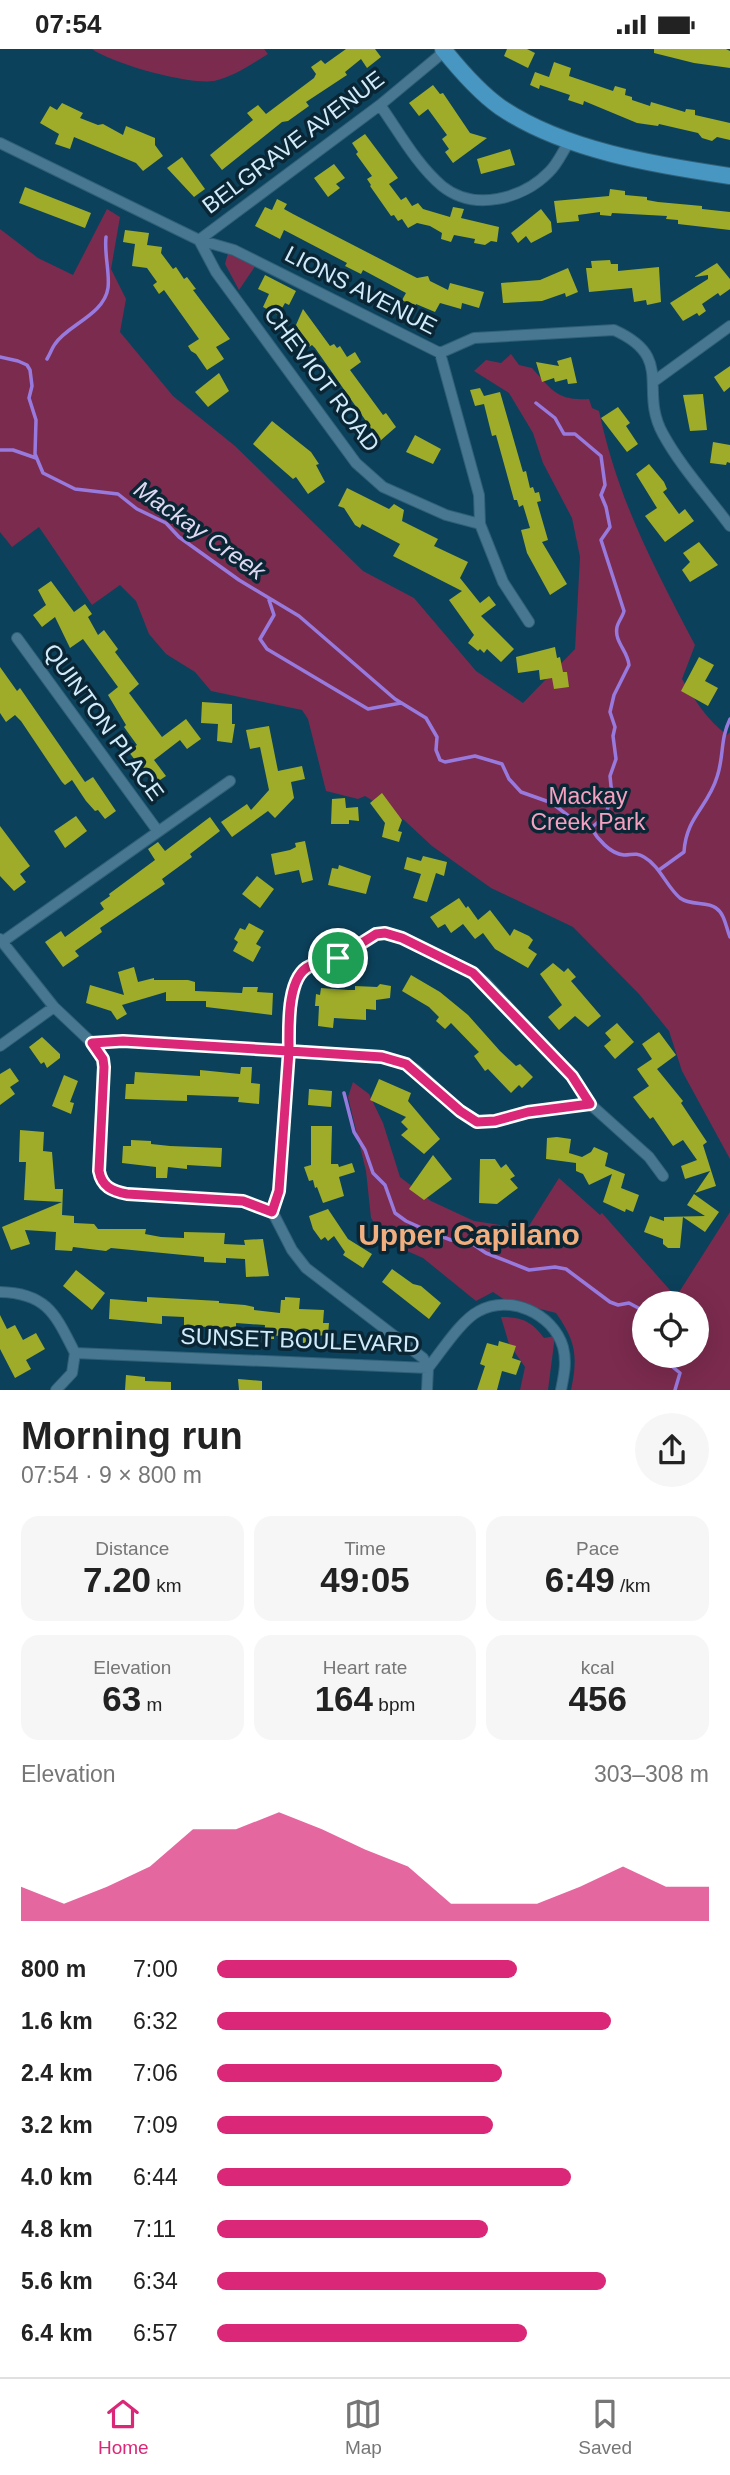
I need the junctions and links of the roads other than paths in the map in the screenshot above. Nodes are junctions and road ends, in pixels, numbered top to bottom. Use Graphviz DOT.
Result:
graph roads {
  1 [pos="444,50"];
  2 [pos="380,105"];
  3 [pos="570,141"];
  4 [pos="0,143"];
  5 [pos="730,176"];
  6 [pos="199,240"];
  7 [pos="730,326"];
  8 [pos="440,353"];
  9 [pos="653,382"];
  10 [pos="726,513"];
  11 [pos="480,524"];
  12 [pos="730,526"];
  13 [pos="529,622"];
  14 [pos="18,638"];
  15 [pos="230,781"];
  16 [pos="157,830"];
  17 [pos="1,941"];
  18 [pos="54,1007"];
  19 [pos="92,1043"];
  20 [pos="0,1046"];
  21 [pos="289,1051"];
  22 [pos="590,1104"];
  23 [pos="663,1176"];
  24 [pos="272,1212"];
  25 [pos="0,1292"];
  26 [pos="75,1353"];
  27 [pos="428,1368"];
  28 [pos="56,1390"];
  29 [pos="427,1390"];
  30 [pos="561,1390"];
  1 -- 2 [label="street, BELGRAVE AVENUE"];
  1 -- 3 [label="street"];
  2 -- 3 [label="street"];
  2 -- 6 [label="street, BELGRAVE AVENUE"];
  3 -- 5 [label="street"];
  4 -- 6 [label="street, LIONS AVENUE"];
  6 -- 8 [label="street, LIONS AVENUE"];
  6 -- 11 [label="street, CHEVIOT ROAD"];
  7 -- 9 [label="street"];
  8 -- 9 [label="street, LIONS AVENUE"];
  8 -- 11 [label="street"];
  9 -- 10 [label="street, LIONS AVENUE"];
  10 -- 12 [label="street, LIONS AVENUE"];
  11 -- 13 [label="street"];
  14 -- 16 [label="street, QUINTON PLACE"];
  15 -- 16 [label="street, QUINTON PLACE"];
  16 -- 17 [label="street, QUINTON PLACE"];
  17 -- 18 [label="street"];
  18 -- 19 [label="street"];
  18 -- 20 [label="street"];
  19 -- 21 [label="street"];
  19 -- 24 [label="street"];
  21 -- 22 [label="street"];
  21 -- 22 [label="street"];
  21 -- 24 [label="street"];
  22 -- 23 [label="street"];
  24 -- 27 [label="street"];
  25 -- 26 [label="street"];
  26 -- 27 [label="street, SUNSET BOULEVARD"];
  26 -- 28 [label="street"];
  27 -- 29 [label="street"];
  27 -- 30 [label="street, SUNSET BOULEVARD"];
}
